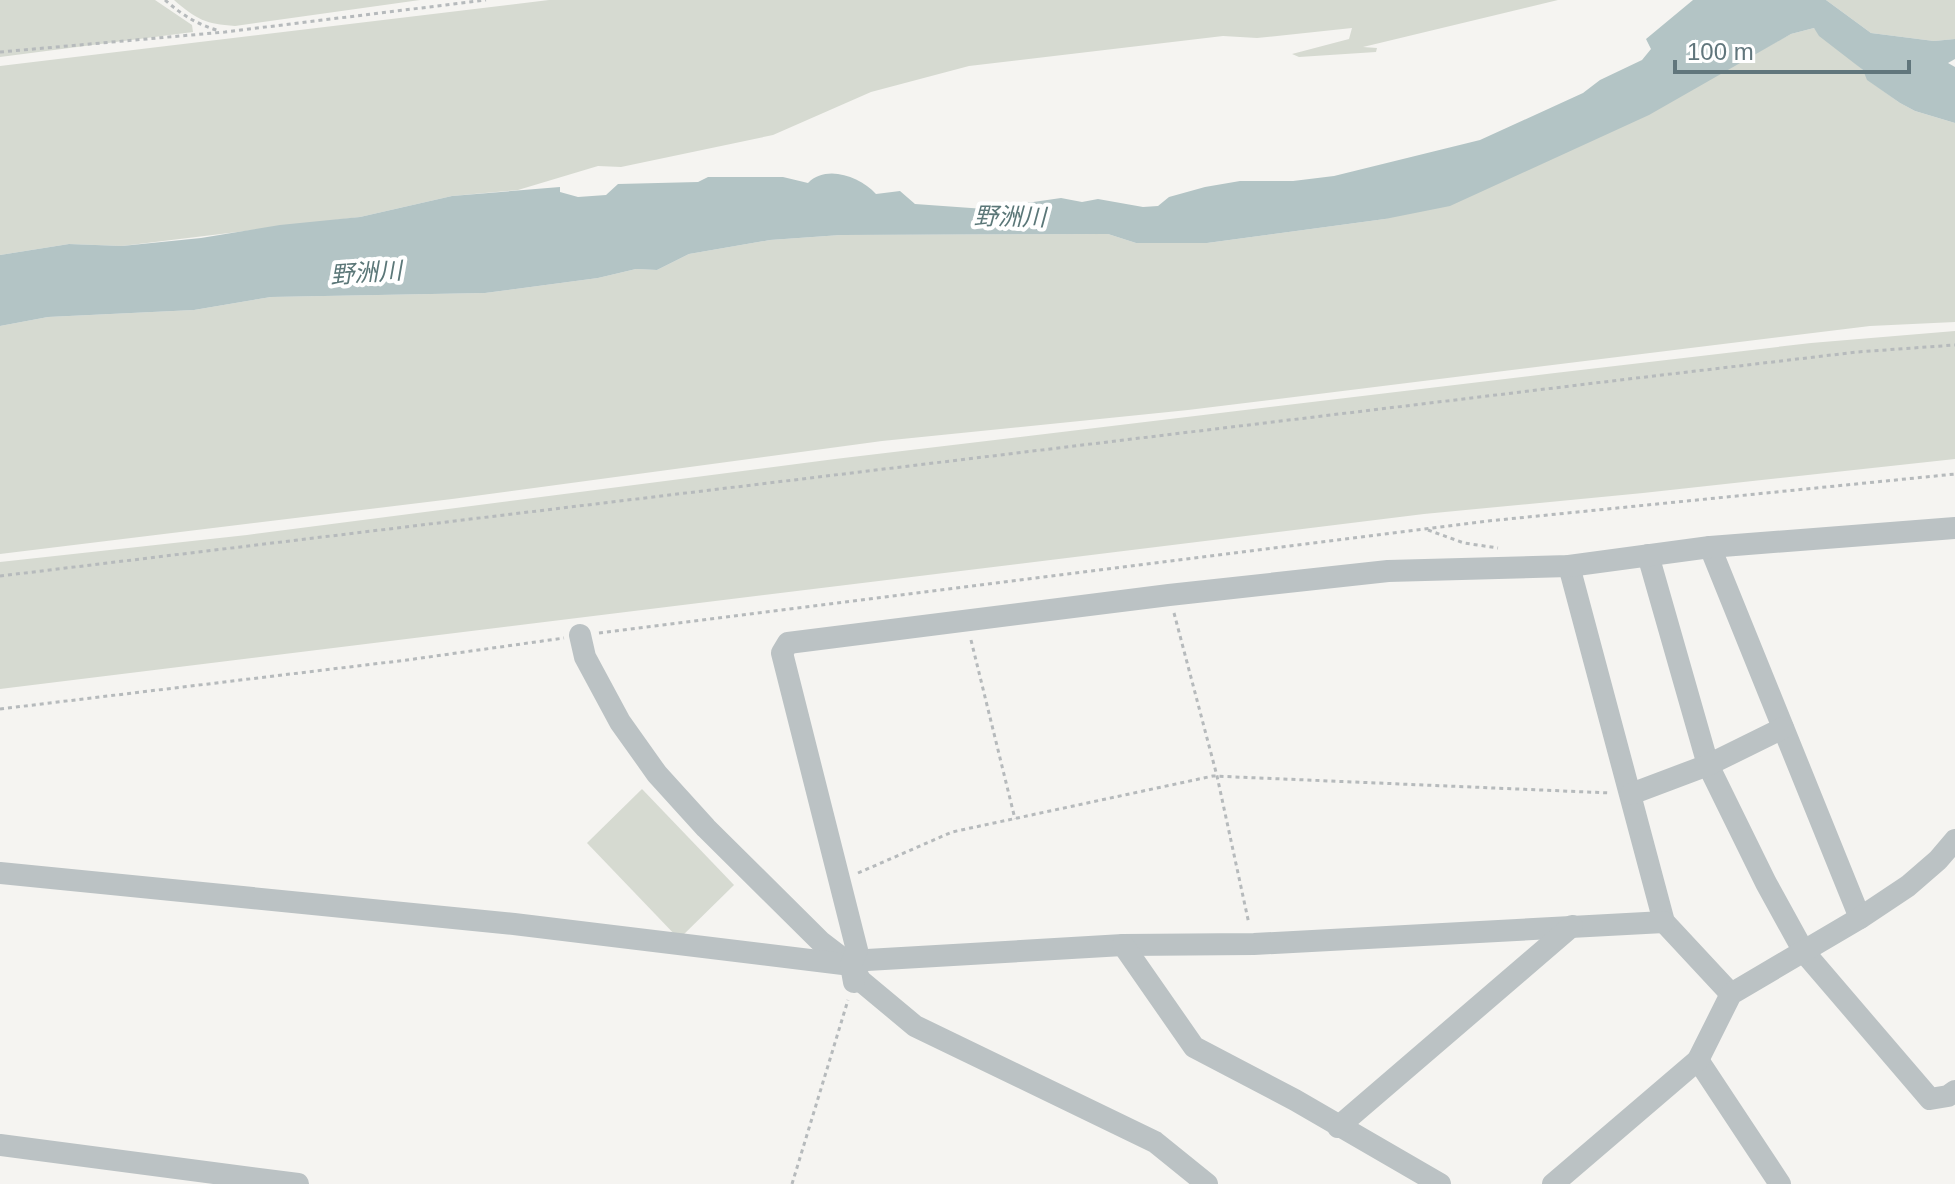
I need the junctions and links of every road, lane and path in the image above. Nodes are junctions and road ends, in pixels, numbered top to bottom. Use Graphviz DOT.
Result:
graph roads {
  1 [pos="165,0"];
  2 [pos="486,0"];
  3 [pos="225,32"];
  4 [pos="0,52"];
  5 [pos="1955,345"];
  6 [pos="1955,474"];
  7 [pos="1955,528"];
  8 [pos="1424,529"];
  9 [pos="1710,547"];
  10 [pos="1508,549"];
  11 [pos="1648,555"];
  12 [pos="1569,566"];
  13 [pos="0,576"];
  14 [pos="1169,595"];
  15 [pos="966,620"];
  16 [pos="580,635"];
  17 [pos="0,709"];
  18 [pos="1783,728"];
  19 [pos="1708,765"];
  20 [pos="1217,776"];
  21 [pos="1631,794"];
  22 [pos="1015,819"];
  23 [pos="1955,840"];
  24 [pos="0,873"];
  25 [pos="839,880"];
  26 [pos="1860,918"];
  27 [pos="1664,922"];
  28 [pos="1572,926"];
  29 [pos="1254,944"];
  30 [pos="1123,945"];
  31 [pos="1804,952"];
  32 [pos="852,974"];
  33 [pos="1731,994"];
  34 [pos="1698,1060"];
  35 [pos="1955,1091"];
  36 [pos="1338,1127"];
  37 [pos="0,1145"];
  38 [pos="298,1184"];
  39 [pos="792,1184"];
  40 [pos="1207,1184"];
  41 [pos="1440,1184"];
  42 [pos="1553,1184"];
  43 [pos="1780,1184"];
  1 -- 3 [label="path"];
  2 -- 3 [label="path"];
  3 -- 4 [label="path"];
  5 -- 13 [label="path"];
  6 -- 8 [label="path"];
  7 -- 9 [label="street"];
  8 -- 10 [label="path"];
  8 -- 16 [label="path"];
  9 -- 11 [label="street"];
  9 -- 18 [label="street"];
  11 -- 12 [label="street"];
  11 -- 19 [label="street"];
  12 -- 14 [label="street"];
  12 -- 21 [label="street"];
  14 -- 15 [label="street"];
  14 -- 20 [label="path"];
  15 -- 22 [label="path"];
  15 -- 25 [label="street"];
  16 -- 17 [label="path"];
  16 -- 32 [label="street"];
  18 -- 19 [label="street"];
  18 -- 26 [label="street"];
  19 -- 21 [label="street"];
  19 -- 31 [label="street"];
  20 -- 21 [label="path"];
  20 -- 22 [label="path"];
  20 -- 29 [label="path"];
  21 -- 27 [label="street"];
  22 -- 25 [label="path"];
  23 -- 26 [label="street"];
  24 -- 32 [label="street"];
  25 -- 32 [label="street"];
  26 -- 31 [label="street"];
  27 -- 28 [label="street"];
  27 -- 33 [label="street"];
  28 -- 29 [label="street"];
  28 -- 36 [label="street"];
  29 -- 30 [label="street"];
  30 -- 32 [label="street"];
  30 -- 36 [label="street"];
  31 -- 33 [label="street"];
  31 -- 35 [label="street"];
  32 -- 39 [label="path"];
  32 -- 40 [label="street"];
  33 -- 34 [label="street"];
  34 -- 42 [label="street"];
  34 -- 43 [label="street"];
  36 -- 41 [label="street"];
  37 -- 38 [label="street"];
}
